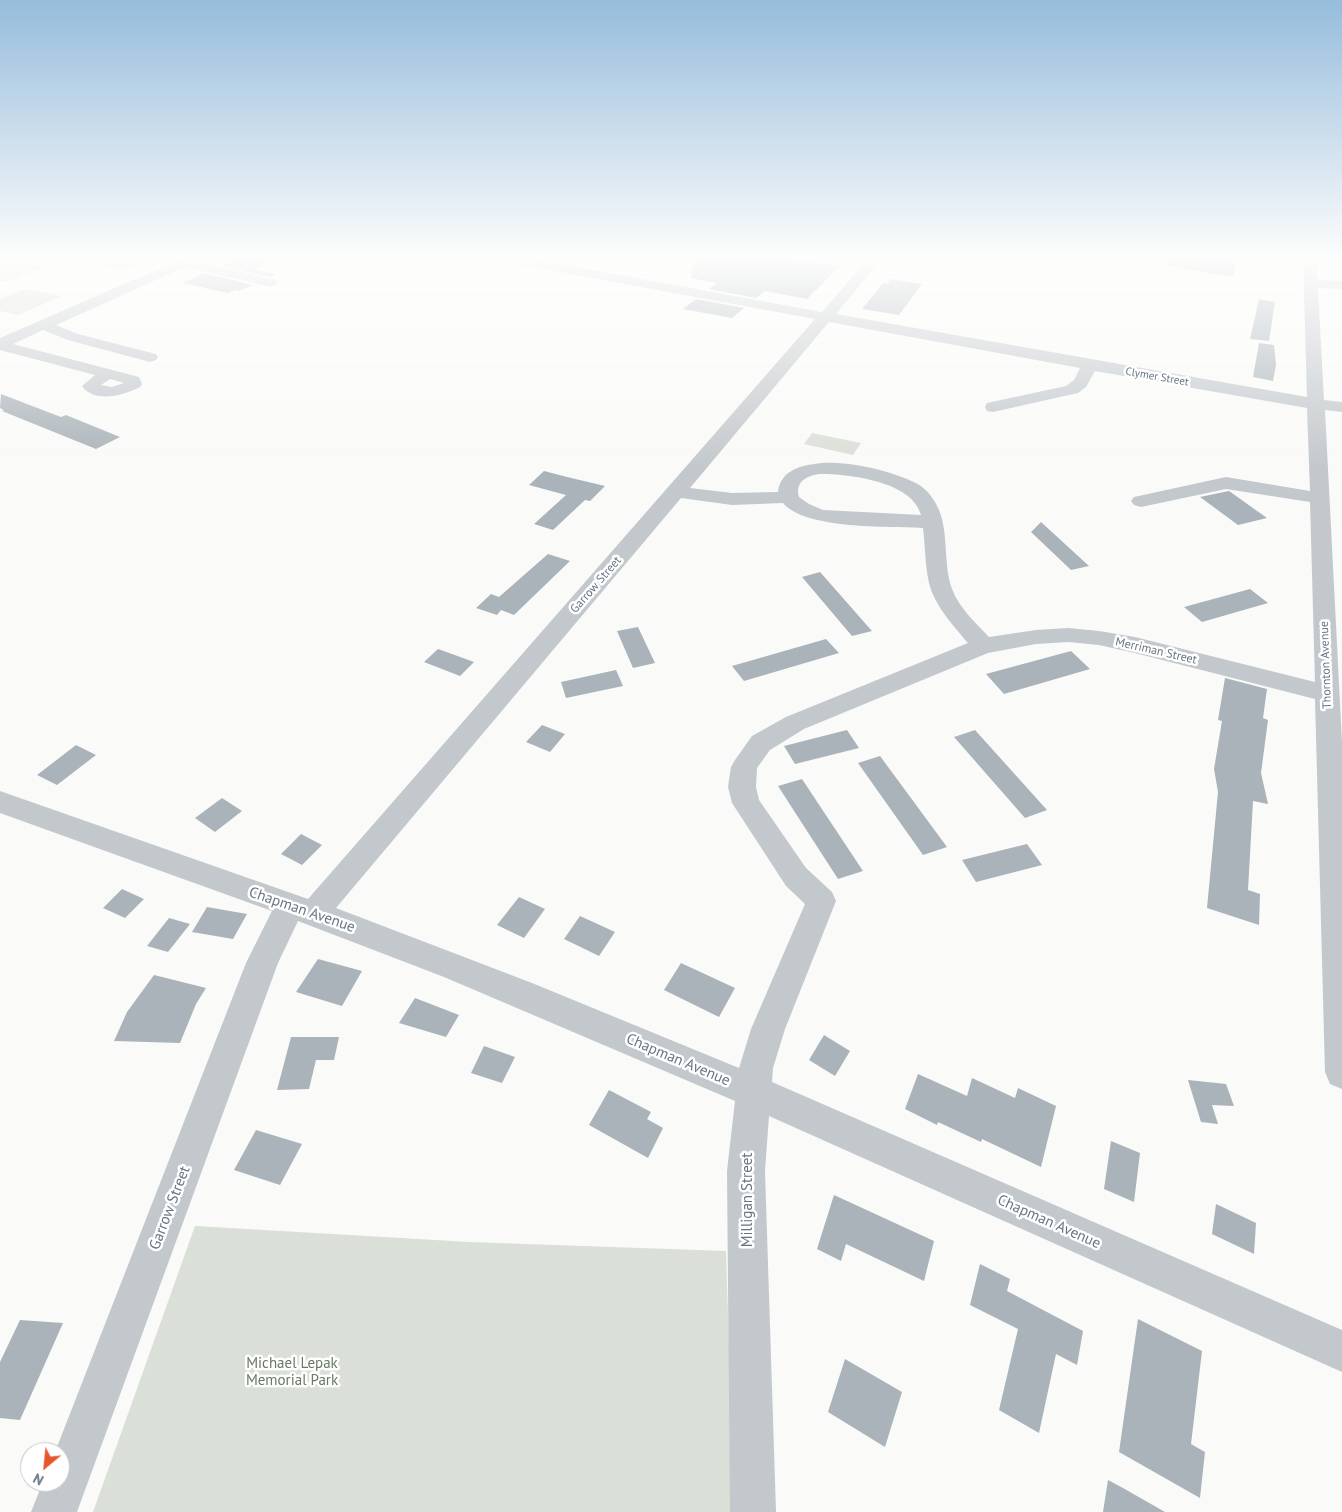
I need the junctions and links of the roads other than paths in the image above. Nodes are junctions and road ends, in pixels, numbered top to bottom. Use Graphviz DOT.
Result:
graph roads {
  1 [pos="37,328"];
  2 [pos="49,328"];
  3 [pos="817,328"];
  4 [pos="884,328"];
  5 [pos="1312,328"];
  6 [pos="0,345"];
  7 [pos="150,357"];
  8 [pos="1089,365"];
  9 [pos="108,373"];
  10 [pos="1315,403"];
  11 [pos="993,407"];
  12 [pos="1342,407"];
  13 [pos="676,491"];
  14 [pos="788,497"];
  15 [pos="1319,498"];
  16 [pos="1140,501"];
  17 [pos="932,522"];
  18 [pos="1332,572"];
  19 [pos="983,646"];
  20 [pos="1327,694"];
  21 [pos="1335,741"];
  22 [pos="0,802"];
  23 [pos="821,901"];
  24 [pos="302,909"];
  25 [pos="1339,910"];
  26 [pos="1342,1072"];
  27 [pos="753,1093"];
  28 [pos="1342,1351"];
  29 [pos="54,1512"];
  30 [pos="752,1512"];
  1 -- 6 [label="street"];
  2 -- 7 [label="street"];
  3 -- 13 [label="street, Garrow Street"];
  4 -- 8 [label="street, Clymer Street"];
  5 -- 10 [label="street, Thornton Avenue"];
  6 -- 9 [label="street"];
  8 -- 10 [label="street, Clymer Street"];
  8 -- 11 [label="street"];
  10 -- 12 [label="street, Clymer Street"];
  10 -- 15 [label="street, Thornton Avenue"];
  13 -- 14 [label="street"];
  13 -- 24 [label="street, Garrow Street"];
  14 -- 17 [label="street"];
  14 -- 17 [label="street"];
  15 -- 16 [label="street"];
  15 -- 18 [label="street, Thornton Avenue"];
  17 -- 19 [label="street"];
  18 -- 20 [label="street, Thornton Avenue"];
  19 -- 20 [label="street, Merriman Street"];
  19 -- 23 [label="street, Merriman Street"];
  20 -- 21 [label="street, Thornton Avenue"];
  21 -- 25 [label="street, Thornton Avenue"];
  22 -- 24 [label="street, Chapman Avenue"];
  23 -- 27 [label="street, Milligan Street"];
  24 -- 27 [label="street, Chapman Avenue"];
  24 -- 29 [label="street, Garrow Street"];
  25 -- 26 [label="street, Thornton Avenue"];
  27 -- 28 [label="street, Chapman Avenue"];
  27 -- 30 [label="street, Milligan Street"];
}
